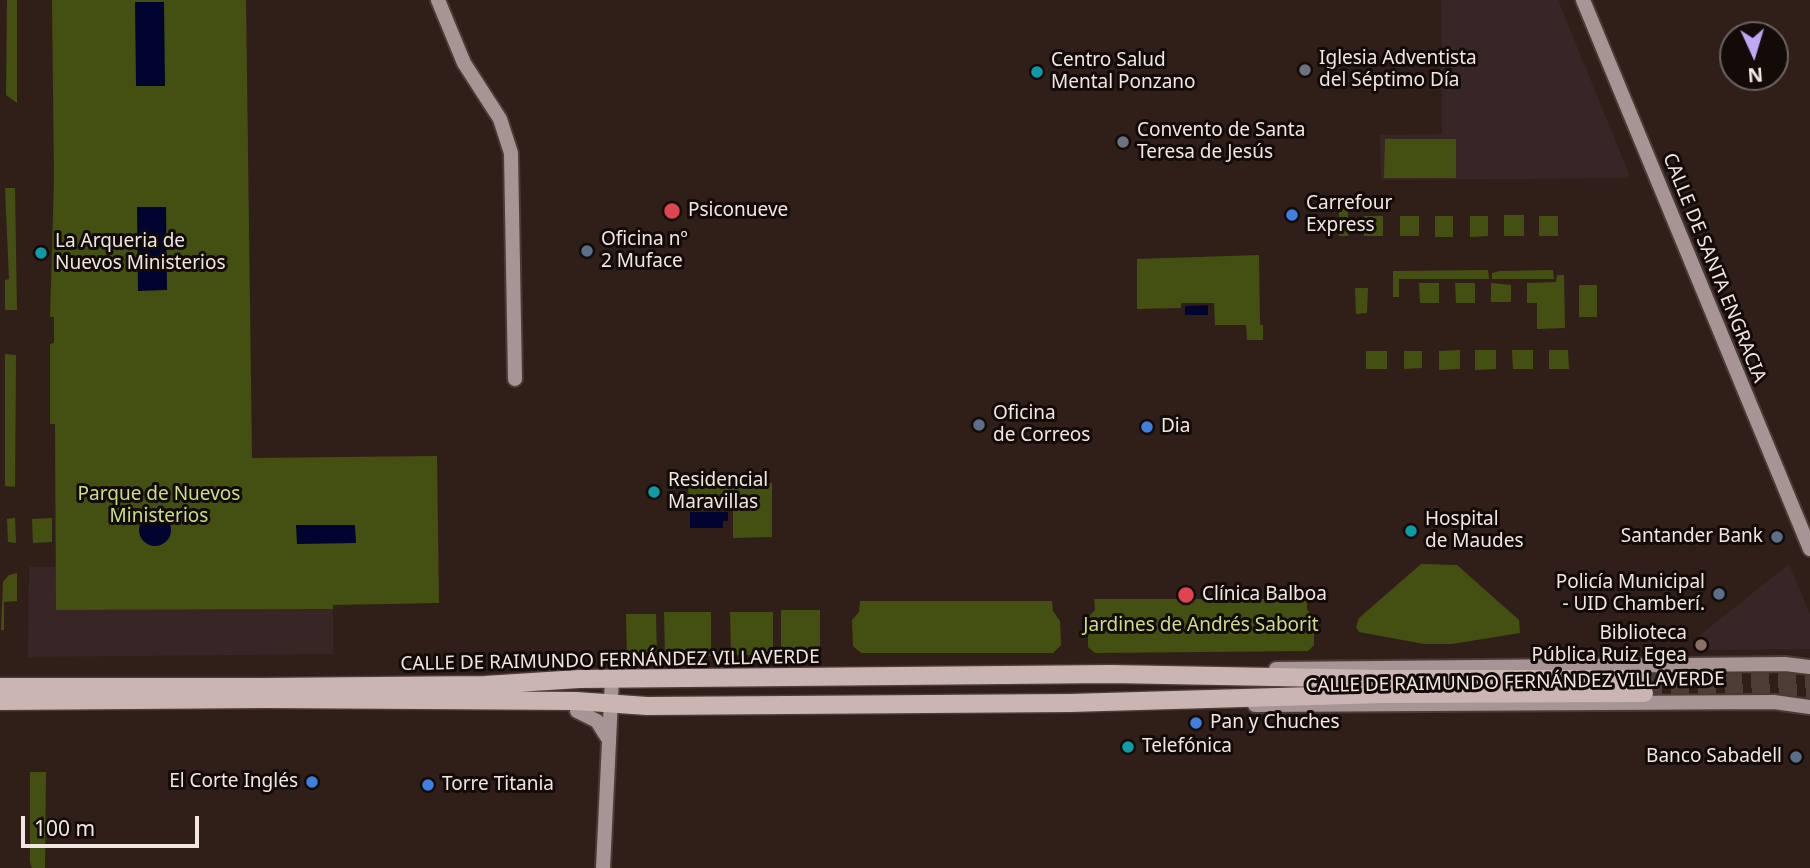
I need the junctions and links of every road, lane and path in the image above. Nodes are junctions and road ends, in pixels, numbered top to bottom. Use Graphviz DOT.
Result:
graph roads {
  1 [pos="438,0"];
  2 [pos="1584,0"];
  3 [pos="515,379"];
  4 [pos="1810,550"];
  5 [pos="1810,667"];
  6 [pos="1220,675"];
  7 [pos="612,678"];
  8 [pos="0,687"];
  9 [pos="264,693"];
  10 [pos="1219,700"];
  11 [pos="0,701"];
  12 [pos="610,705"];
  13 [pos="1810,707"];
  14 [pos="577,710"];
  15 [pos="607,737"];
  16 [pos="603,868"];
  1 -- 3 [label="street"];
  2 -- 4 [label="street, CALLE DE SANTA ENGRACIA"];
  5 -- 6 [label="street, CALLE DE RAIMUNDO FERNÁNDEZ VILLAVERDE"];
  6 -- 7 [label="main road, CALLE DE RAIMUNDO FERNÁNDEZ VILLAVERDE"];
  6 -- 10 [label="main road, CALLE DE RAIMUNDO FERNÁNDEZ VILLAVERDE"];
  7 -- 9 [label="main road, CALLE DE RAIMUNDO FERNÁNDEZ VILLAVERDE"];
  7 -- 12 [label="street"];
  8 -- 9 [label="main road, CALLE DE RAIMUNDO FERNÁNDEZ VILLAVERDE, bridge"];
  9 -- 11 [label="main road, CALLE DE RAIMUNDO FERNÁNDEZ VILLAVERDE, bridge"];
  9 -- 12 [label="main road, CALLE DE RAIMUNDO FERNÁNDEZ VILLAVERDE"];
  10 -- 12 [label="main road, CALLE DE RAIMUNDO FERNÁNDEZ VILLAVERDE"];
  10 -- 13 [label="street, CALLE DE RAIMUNDO FERNÁNDEZ VILLAVERDE"];
  12 -- 15 [label="street"];
  14 -- 15 [label="street"];
  15 -- 16 [label="street"];
}
